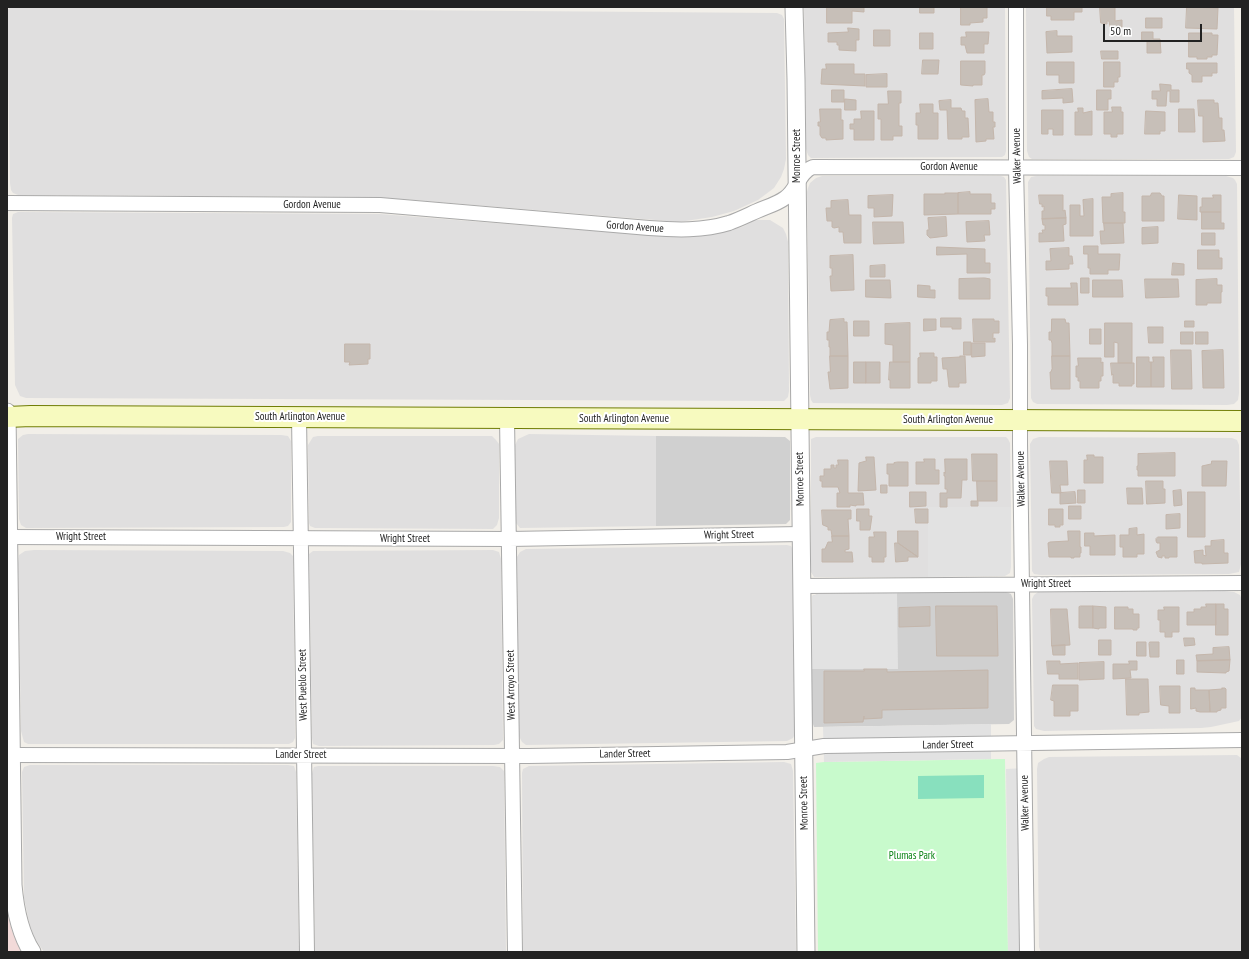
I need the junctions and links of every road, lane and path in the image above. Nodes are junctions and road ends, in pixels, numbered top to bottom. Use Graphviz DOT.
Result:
graph roads {
  1 [pos="794,7"];
  2 [pos="1016,7"];
  3 [pos="1016,167"];
  4 [pos="1242,168"];
  5 [pos="797,185"];
  6 [pos="7,204"];
  7 [pos="7,412"];
  8 [pos="7,417"];
  9 [pos="299,417"];
  10 [pos="507,418"];
  11 [pos="799,420"];
  12 [pos="1020,420"];
  13 [pos="1242,421"];
  14 [pos="801,534"];
  15 [pos="9,537"];
  16 [pos="300,538"];
  17 [pos="509,539"];
  18 [pos="1242,583"];
  19 [pos="1022,584"];
  20 [pos="802,586"];
  21 [pos="1242,740"];
  22 [pos="1024,743"];
  23 [pos="804,749"];
  24 [pos="9,755"];
  25 [pos="304,755"];
  26 [pos="512,755"];
  27 [pos="32,952"];
  28 [pos="307,952"];
  29 [pos="515,952"];
  30 [pos="806,952"];
  31 [pos="1027,952"];
  1 -- 5 [label="street, Monroe Street"];
  2 -- 3 [label="street, Walker Avenue"];
  3 -- 4 [label="street, Gordon Avenue"];
  3 -- 5 [label="street, Gordon Avenue"];
  3 -- 12 [label="street, Walker Avenue"];
  5 -- 6 [label="street, Gordon Avenue"];
  5 -- 11 [label="street, Monroe Street"];
  7 -- 8 [label="street"];
  8 -- 9 [label="main road, South Arlington Avenue"];
  8 -- 15 [label="street"];
  9 -- 10 [label="main road, South Arlington Avenue"];
  9 -- 16 [label="street, West Pueblo Street"];
  10 -- 11 [label="main road, South Arlington Avenue"];
  10 -- 17 [label="street, West Arroyo Street"];
  11 -- 12 [label="main road, South Arlington Avenue"];
  11 -- 14 [label="street, Monroe Street"];
  12 -- 13 [label="main road, South Arlington Avenue"];
  12 -- 19 [label="street, Walker Avenue"];
  14 -- 17 [label="street, Wright Street"];
  14 -- 20 [label="street, Monroe Street"];
  15 -- 16 [label="street, Wright Street"];
  15 -- 24 [label="street"];
  16 -- 17 [label="street, Wright Street"];
  16 -- 25 [label="street, West Pueblo Street"];
  17 -- 26 [label="street, West Arroyo Street"];
  18 -- 19 [label="street, Wright Street"];
  19 -- 20 [label="street, Wright Street"];
  19 -- 22 [label="street, Walker Avenue"];
  20 -- 23 [label="street, Monroe Street"];
  21 -- 22 [label="street, Lander Street"];
  22 -- 23 [label="street, Lander Street"];
  22 -- 31 [label="street, Walker Avenue"];
  23 -- 26 [label="street, Lander Street"];
  23 -- 30 [label="street, Monroe Street"];
  24 -- 25 [label="street, Lander Street"];
  24 -- 27 [label="street"];
  25 -- 26 [label="street, Lander Street"];
  25 -- 28 [label="street, West Pueblo Street"];
  26 -- 29 [label="street, West Arroyo Street"];
}
